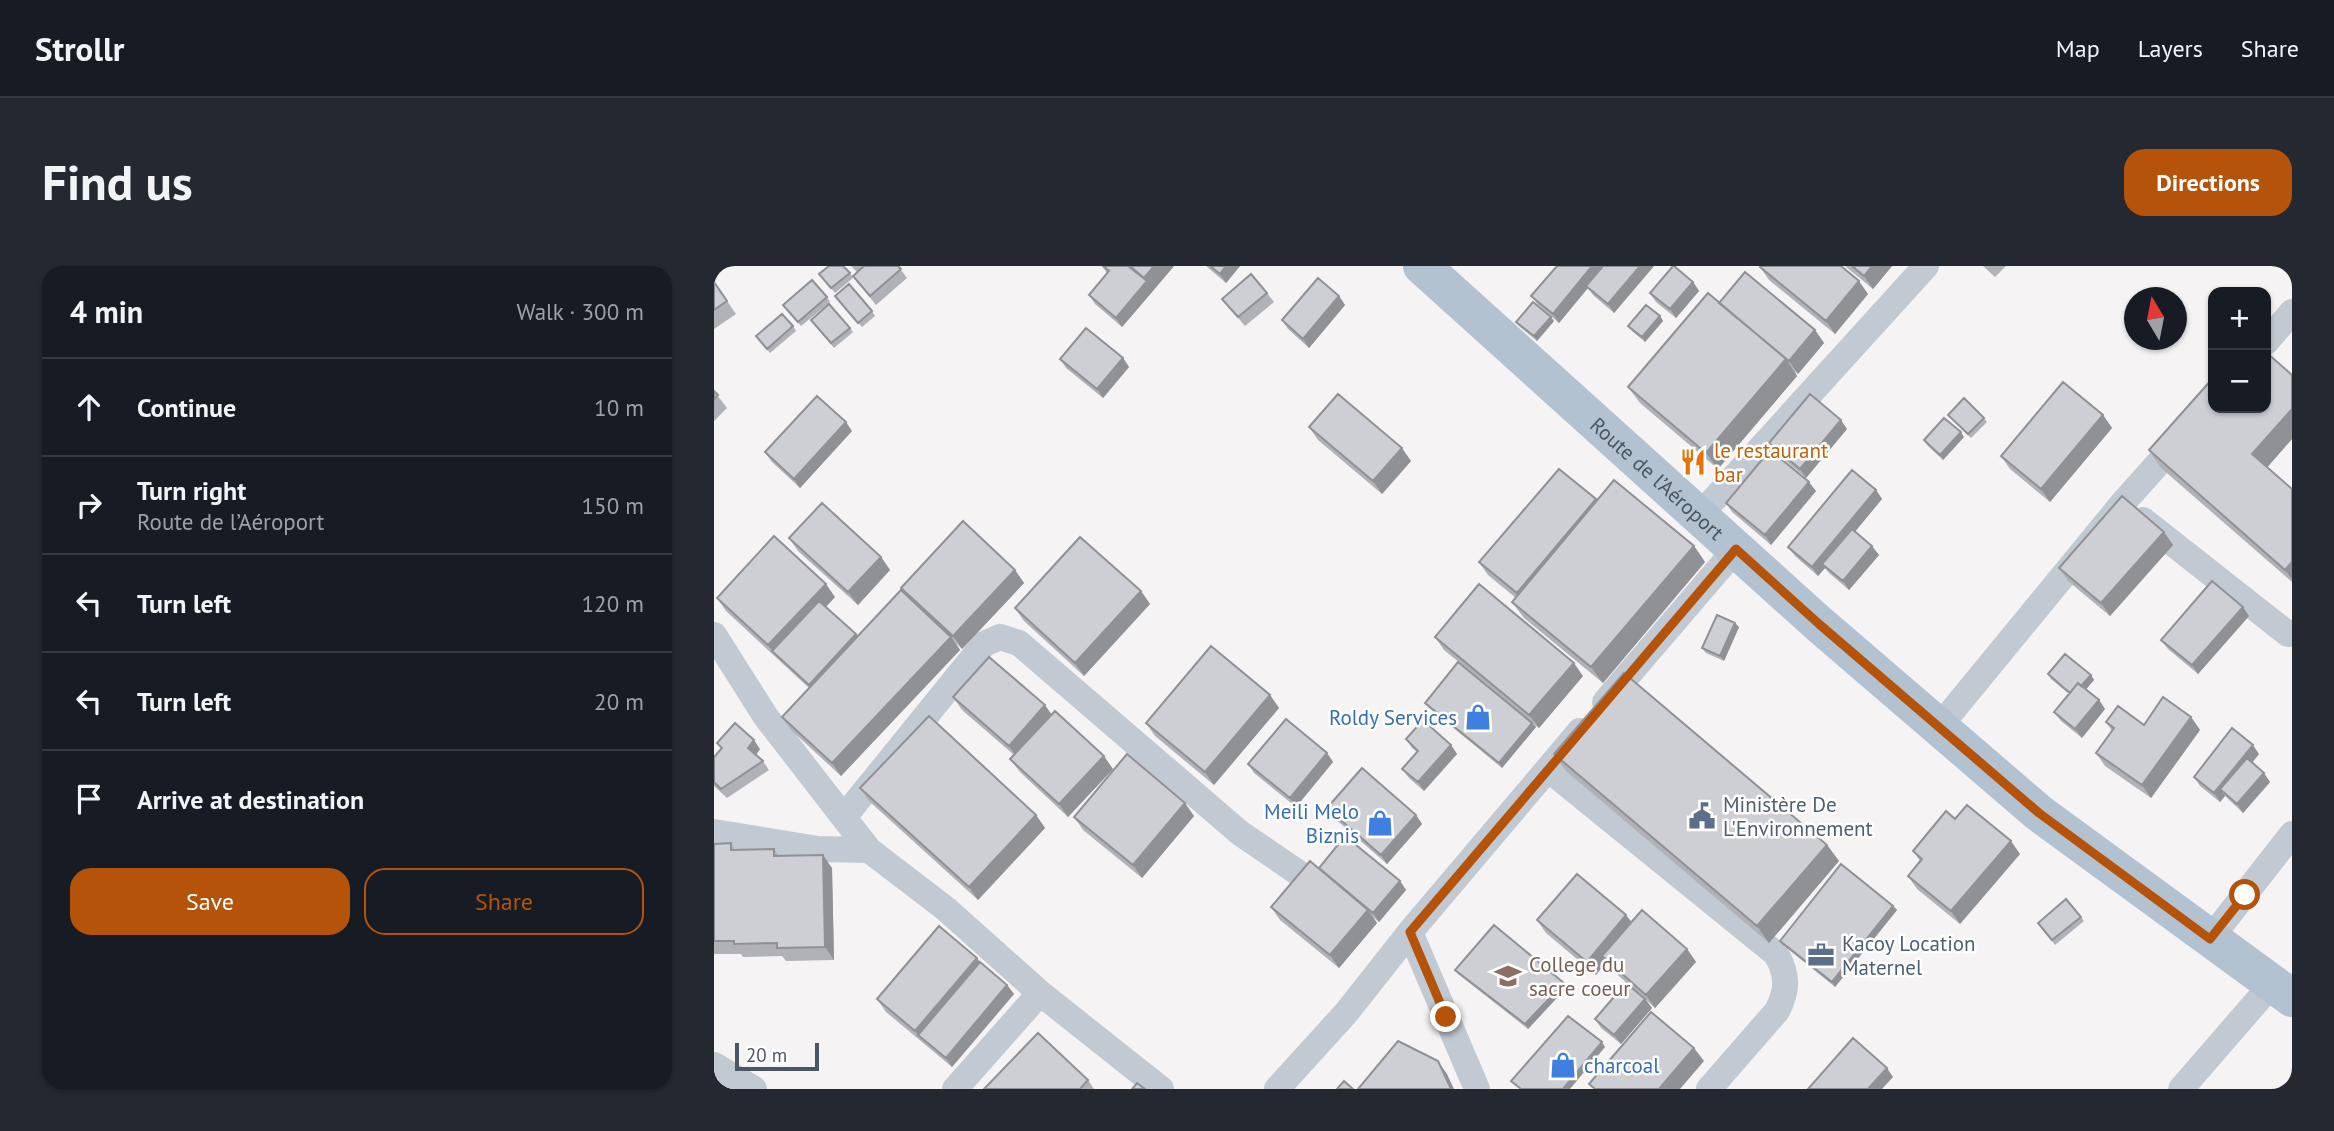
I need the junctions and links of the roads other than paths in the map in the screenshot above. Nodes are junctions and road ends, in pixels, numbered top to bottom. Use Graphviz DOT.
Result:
graph roads {
  1 [pos="1926,266"];
  2 [pos="1438,271"];
  3 [pos="2292,312"];
  4 [pos="2271,336"];
  5 [pos="2208,408"];
  6 [pos="2122,503"];
  7 [pos="1698,517"];
  8 [pos="1736,549"];
  9 [pos="2288,634"];
  10 [pos="714,635"];
  11 [pos="1939,727"];
  12 [pos="1548,769"];
  13 [pos="844,817"];
  14 [pos="714,832"];
  15 [pos="2292,834"];
  16 [pos="869,850"];
  17 [pos="1300,874"];
  18 [pos="1410,932"];
  19 [pos="2210,939"];
  20 [pos="2282,991"];
  21 [pos="1040,993"];
  22 [pos="714,1065"];
  23 [pos="754,1089"];
  24 [pos="955,1089"];
  25 [pos="1160,1089"];
  26 [pos="1277,1089"];
  27 [pos="1477,1089"];
  28 [pos="1709,1089"];
  29 [pos="2181,1089"];
  1 -- 7 [label="street"];
  2 -- 7 [label="main road, Route de l’Aéroport"];
  3 -- 4 [label="street"];
  5 -- 6 [label="street"];
  6 -- 9 [label="street"];
  6 -- 11 [label="street"];
  7 -- 8 [label="main road, Route de l’Aéroport"];
  8 -- 11 [label="main road, Route de l’Aéroport"];
  8 -- 12 [label="street"];
  10 -- 13 [label="street"];
  11 -- 19 [label="main road, Route de l’Aéroport"];
  12 -- 18 [label="street"];
  12 -- 28 [label="street"];
  13 -- 16 [label="street"];
  13 -- 17 [label="street"];
  14 -- 16 [label="street"];
  15 -- 19 [label="street"];
  16 -- 21 [label="street"];
  18 -- 26 [label="street"];
  18 -- 27 [label="street"];
  19 -- 20 [label="main road, Route de l’Aéroport"];
  20 -- 29 [label="street"];
  21 -- 24 [label="street"];
  21 -- 25 [label="street"];
  22 -- 23 [label="street"];
}
